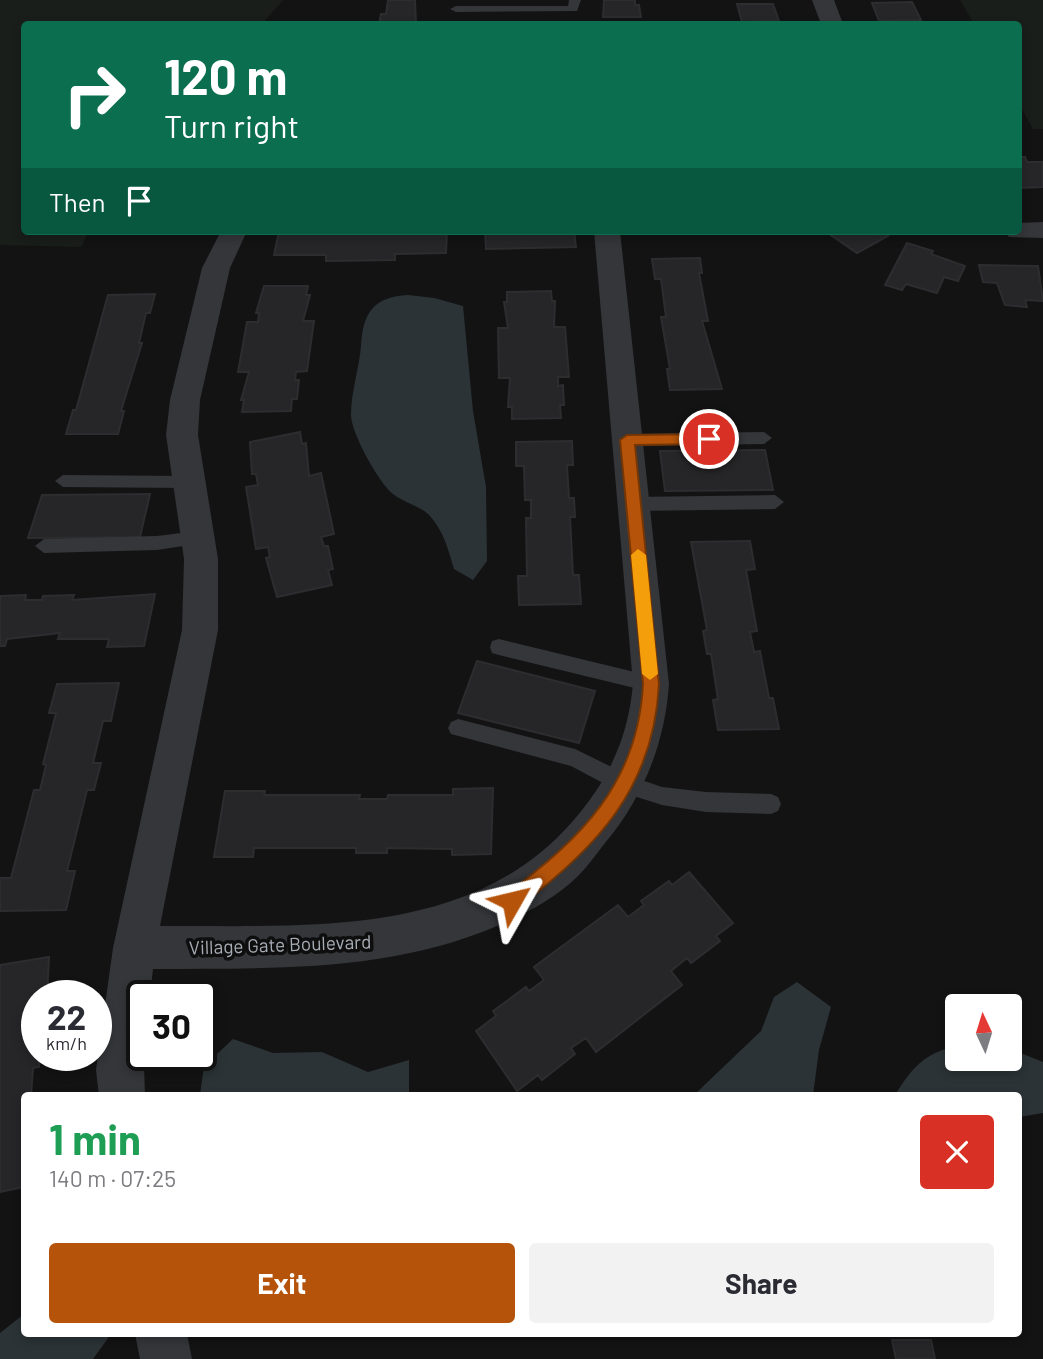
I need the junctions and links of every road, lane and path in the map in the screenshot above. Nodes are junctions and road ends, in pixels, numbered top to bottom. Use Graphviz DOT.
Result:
graph roads {
  1 [pos="575,0"];
  2 [pos="823,0"];
  3 [pos="456,4"];
  4 [pos="831,21"];
  5 [pos="1043,230"];
  6 [pos="1022,231"];
  7 [pos="232,235"];
  8 [pos="607,235"];
  9 [pos="764,438"];
  10 [pos="627,440"];
  11 [pos="63,481"];
  12 [pos="188,482"];
  13 [pos="775,502"];
  14 [pos="633,504"];
  15 [pos="197,538"];
  16 [pos="44,546"];
  17 [pos="499,648"];
  18 [pos="651,684"];
  19 [pos="458,728"];
  20 [pos="625,784"];
  21 [pos="771,804"];
  22 [pos="134,948"];
  23 [pos="121,1092"];
  24 [pos="162,1337"];
  25 [pos="166,1359"];
  1 -- 3 [label="lane"];
  2 -- 4 [label="street"];
  5 -- 6 [label="street"];
  7 -- 12 [label="street"];
  8 -- 10 [label="street, Village Gate Boulevard"];
  9 -- 10 [label="lane"];
  10 -- 14 [label="street, Village Gate Boulevard"];
  11 -- 12 [label="lane"];
  12 -- 15 [label="street"];
  13 -- 14 [label="lane"];
  14 -- 18 [label="street, Village Gate Boulevard"];
  15 -- 16 [label="lane"];
  15 -- 22 [label="street"];
  17 -- 18 [label="lane"];
  18 -- 20 [label="street, Village Gate Boulevard"];
  19 -- 20 [label="lane"];
  20 -- 21 [label="lane"];
  20 -- 22 [label="street, Village Gate Boulevard"];
  22 -- 23 [label="street"];
  24 -- 25 [label="street"];
}
